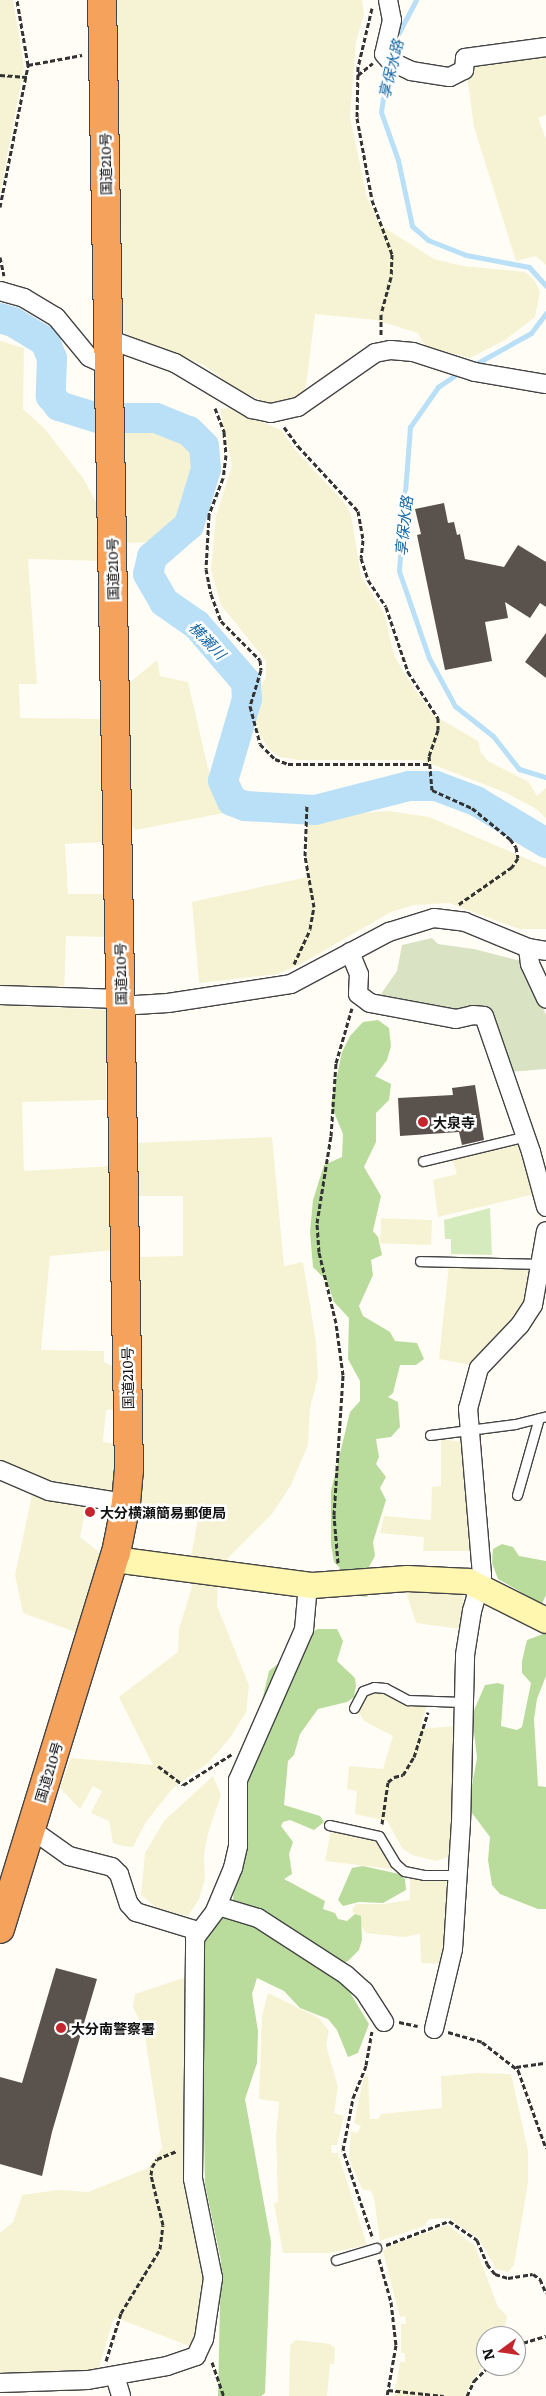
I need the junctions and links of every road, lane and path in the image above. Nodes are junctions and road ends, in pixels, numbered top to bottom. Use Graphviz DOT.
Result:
graph roads {
  1 [pos="16,0"];
  2 [pos="102,0"];
  3 [pos="375,0"];
  4 [pos="388,0"];
  5 [pos="546,47"];
  6 [pos="89,54"];
  7 [pos="28,65"];
  8 [pos="0,75"];
  9 [pos="27,77"];
  10 [pos="0,206"];
  11 [pos="0,291"];
  12 [pos="108,339"];
  13 [pos="382,351"];
  14 [pos="108,378"];
  15 [pos="546,384"];
  16 [pos="212,403"];
  17 [pos="277,414"];
  18 [pos="428,764"];
  19 [pos="307,804"];
  20 [pos="454,919"];
  21 [pos="528,948"];
  22 [pos="546,951"];
  23 [pos="350,952"];
  24 [pos="281,986"];
  25 [pos="358,994"];
  26 [pos="0,995"];
  27 [pos="546,999"];
  28 [pos="120,1003"];
  29 [pos="526,1136"];
  30 [pos="423,1162"];
  31 [pos="546,1207"];
  32 [pos="546,1230"];
  33 [pos="420,1261"];
  34 [pos="539,1264"];
  35 [pos="541,1289"];
  36 [pos="542,1417"];
  37 [pos="468,1429"];
  38 [pos="430,1435"];
  39 [pos="0,1470"];
  40 [pos="517,1495"];
  41 [pos="126,1503"];
  42 [pos="114,1559"];
  43 [pos="342,1583"];
  44 [pos="308,1584"];
  45 [pos="480,1586"];
  46 [pos="546,1620"];
  47 [pos="431,1702"];
  48 [pos="462,1702"];
  49 [pos="354,1708"];
  50 [pos="251,1746"];
  51 [pos="158,1766"];
  52 [pos="329,1825"];
  53 [pos="381,1828"];
  54 [pos="31,1829"];
  55 [pos="456,1875"];
  56 [pos="218,1906"];
  57 [pos="0,1928"];
  58 [pos="198,1931"];
  59 [pos="384,2022"];
  60 [pos="434,2029"];
  61 [pos="546,2064"];
  62 [pos="516,2067"];
  63 [pos="193,2148"];
  64 [pos="546,2148"];
  65 [pos="376,2248"];
  66 [pos="336,2260"];
  67 [pos="546,2294"];
  68 [pos="546,2336"];
  69 [pos="526,2342"];
  70 [pos="201,2348"];
  71 [pos="479,2376"];
  72 [pos="108,2377"];
  73 [pos="0,2384"];
  74 [pos="388,2390"];
  75 [pos="121,2396"];
  76 [pos="224,2396"];
  77 [pos="387,2396"];
  78 [pos="444,2396"];
  79 [pos="468,2396"];
  1 -- 7 [label="path"];
  2 -- 12 [label="highway, 国道210号"];
  3 -- 13 [label="path"];
  4 -- 5 [label="street"];
  6 -- 7 [label="path"];
  7 -- 9 [label="path"];
  8 -- 9 [label="path"];
  9 -- 10 [label="path"];
  11 -- 14 [label="street"];
  12 -- 14 [label="highway, 国道210号"];
  12 -- 17 [label="street"];
  13 -- 15 [label="street"];
  13 -- 17 [label="street"];
  14 -- 28 [label="highway, 国道210号"];
  16 -- 18 [label="path"];
  17 -- 18 [label="path"];
  18 -- 20 [label="path"];
  19 -- 24 [label="path"];
  20 -- 21 [label="street"];
  20 -- 23 [label="street"];
  21 -- 22 [label="street"];
  21 -- 27 [label="street"];
  23 -- 24 [label="street"];
  23 -- 25 [label="street"];
  24 -- 28 [label="street"];
  25 -- 29 [label="street"];
  25 -- 43 [label="path"];
  26 -- 28 [label="street"];
  28 -- 41 [label="highway, 国道210号"];
  29 -- 30 [label="lane"];
  29 -- 31 [label="street"];
  32 -- 34 [label="street"];
  33 -- 34 [label="lane"];
  34 -- 35 [label="street"];
  35 -- 37 [label="street"];
  36 -- 37 [label="lane"];
  36 -- 40 [label="lane"];
  37 -- 38 [label="lane"];
  37 -- 45 [label="street"];
  39 -- 41 [label="street"];
  41 -- 42 [label="highway, 国道210号"];
  42 -- 44 [label="street"];
  42 -- 54 [label="highway, 国道210号"];
  43 -- 44 [label="street"];
  43 -- 45 [label="street"];
  44 -- 50 [label="street"];
  45 -- 46 [label="street"];
  45 -- 48 [label="street"];
  47 -- 48 [label="lane"];
  47 -- 49 [label="lane"];
  47 -- 53 [label="path"];
  48 -- 55 [label="street"];
  50 -- 51 [label="path"];
  50 -- 56 [label="street"];
  52 -- 55 [label="lane"];
  54 -- 57 [label="highway, 国道210号"];
  54 -- 58 [label="street"];
  55 -- 60 [label="street"];
  56 -- 58 [label="street"];
  56 -- 59 [label="street"];
  58 -- 63 [label="street"];
  59 -- 60 [label="path"];
  59 -- 65 [label="path"];
  60 -- 62 [label="path"];
  61 -- 62 [label="path"];
  62 -- 64 [label="path"];
  63 -- 70 [label="street"];
  63 -- 72 [label="path"];
  65 -- 66 [label="lane"];
  65 -- 67 [label="path"];
  65 -- 74 [label="path"];
  68 -- 69 [label="path"];
  70 -- 72 [label="street"];
  70 -- 76 [label="path"];
  71 -- 79 [label="path"];
  72 -- 73 [label="street"];
  72 -- 75 [label="street"];
  74 -- 77 [label="path"];
  74 -- 78 [label="path"];
}
